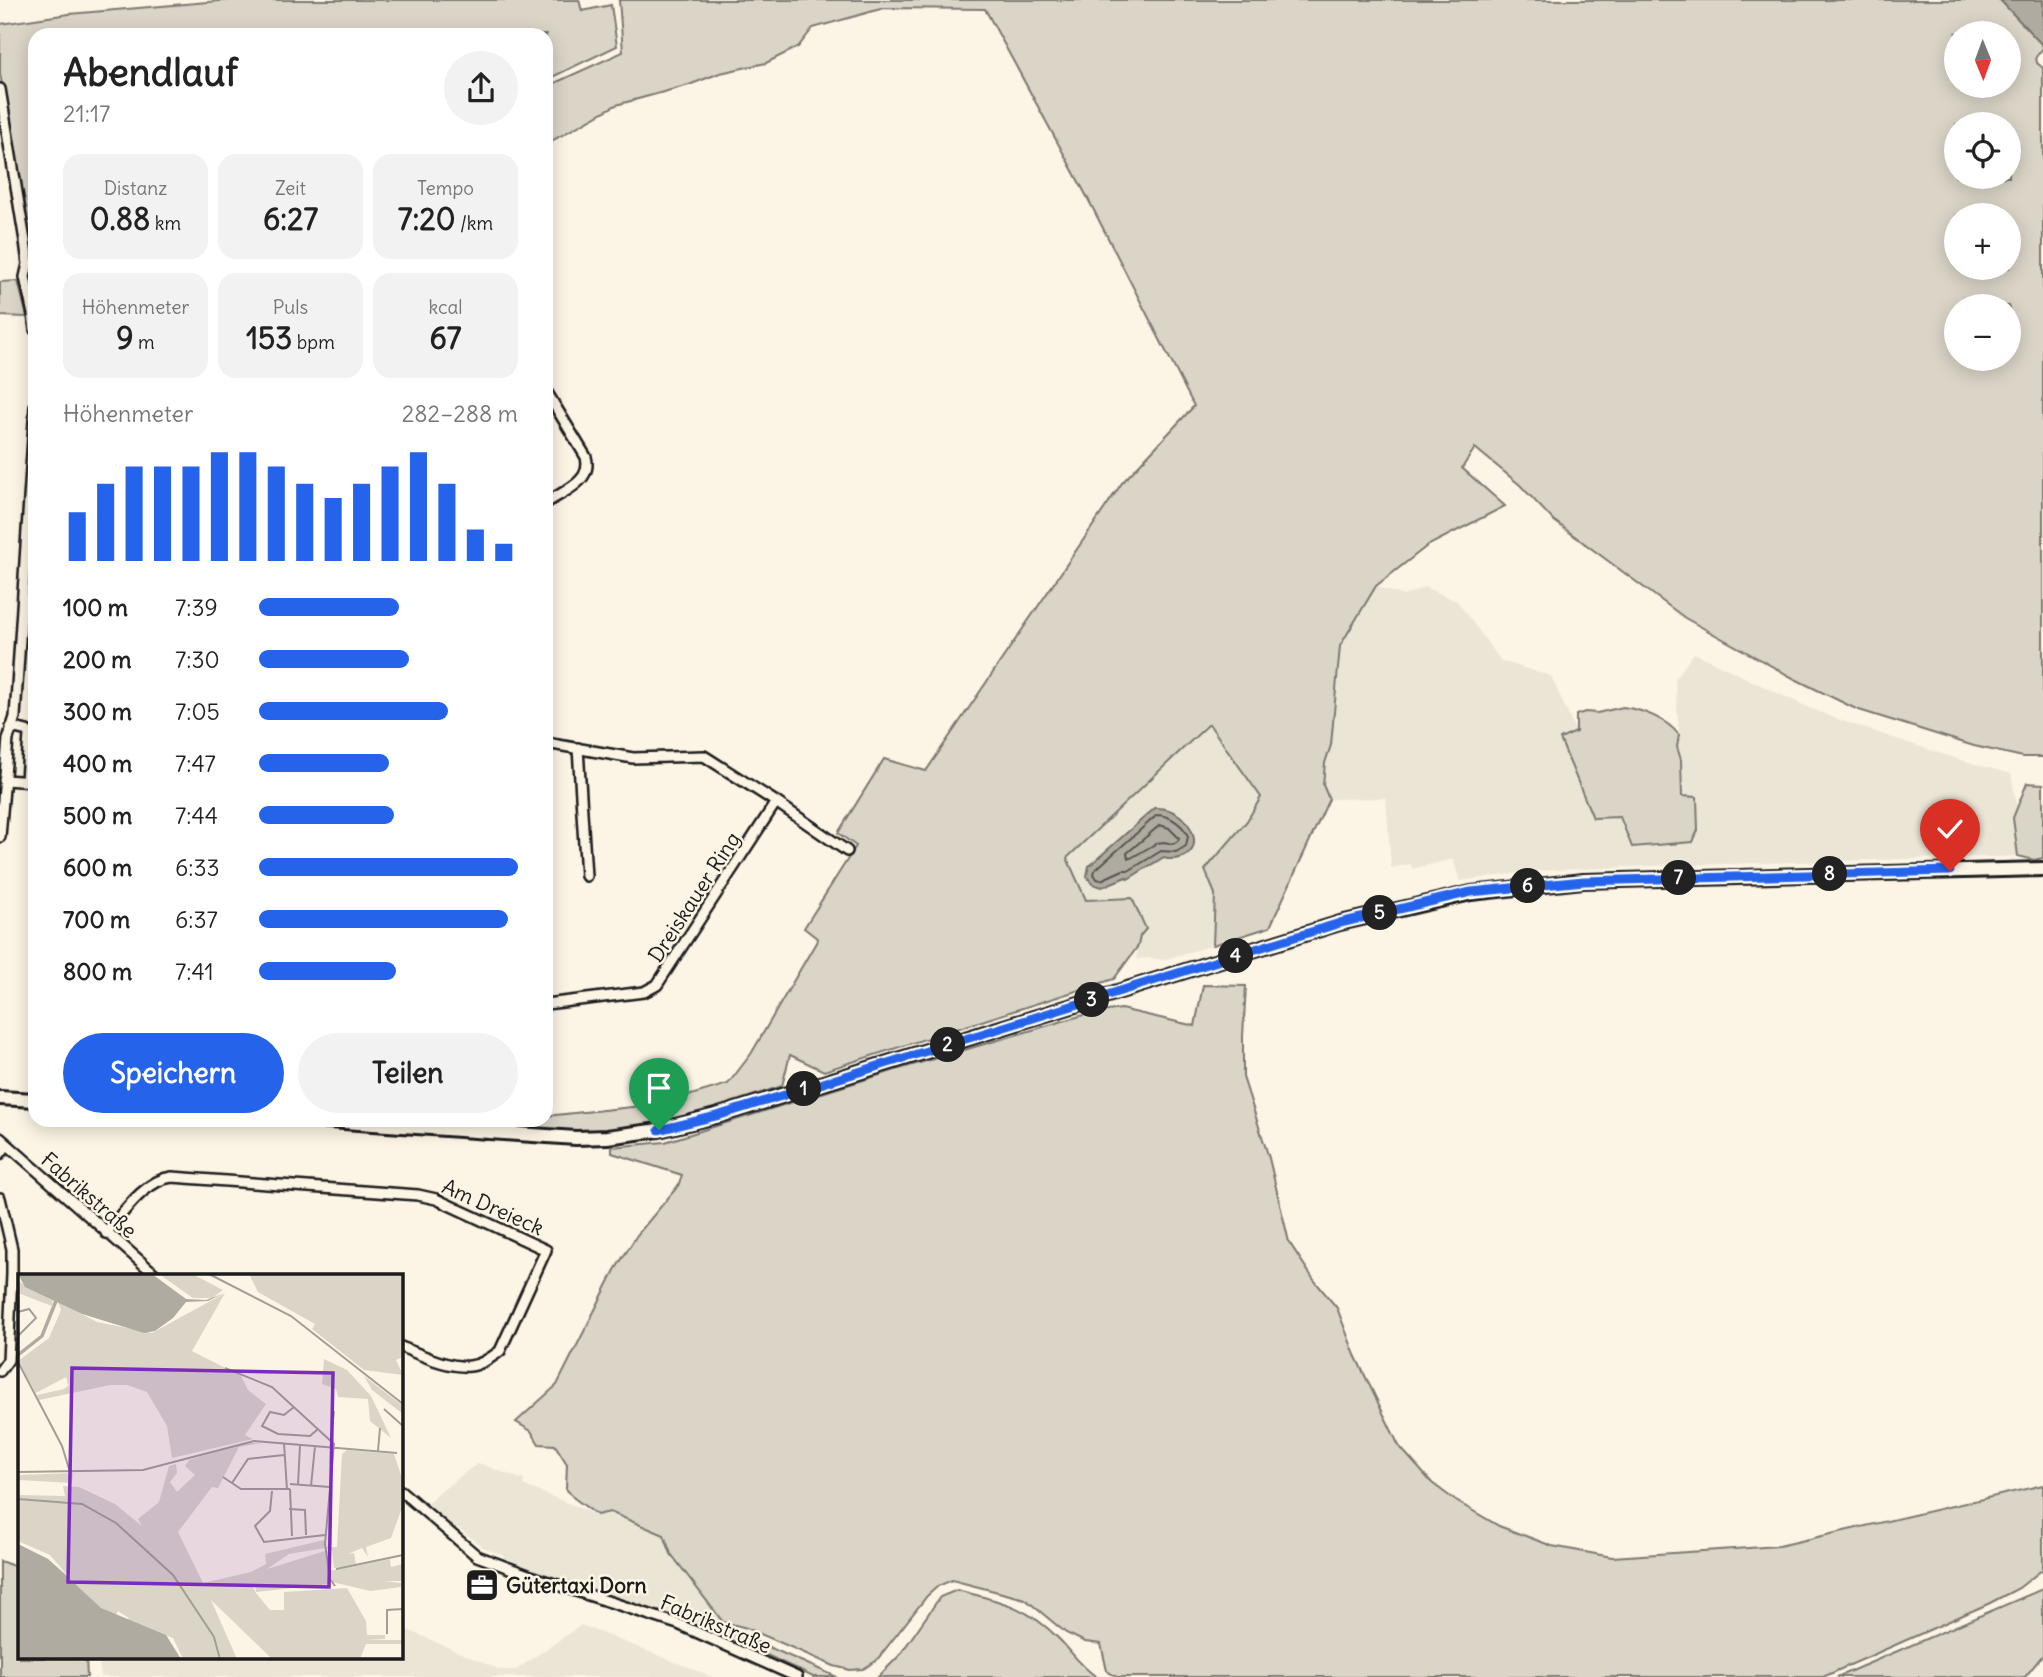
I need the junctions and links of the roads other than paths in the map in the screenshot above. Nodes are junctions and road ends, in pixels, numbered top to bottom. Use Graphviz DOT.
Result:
graph roads {
  1 [pos="0,89"];
  2 [pos="28,264"];
  3 [pos="28,264"];
  4 [pos="28,291"];
  5 [pos="553,403"];
  6 [pos="553,498"];
  7 [pos="28,516"];
  8 [pos="11,727"];
  9 [pos="28,733"];
  10 [pos="553,744"];
  11 [pos="578,748"];
  12 [pos="4,780"];
  13 [pos="28,782"];
  14 [pos="776,802"];
  15 [pos="0,837"];
  16 [pos="847,851"];
  17 [pos="2043,869"];
  18 [pos="586,876"];
  19 [pos="553,1003"];
  20 [pos="0,1098"];
  21 [pos="28,1100"];
  22 [pos="434,1127"];
  23 [pos="3,1142"];
  24 [pos="0,1154"];
  25 [pos="0,1198"];
  26 [pos="106,1233"];
  27 [pos="155,1274"];
  28 [pos="402,1347"];
  29 [pos="0,1371"];
  30 [pos="402,1492"];
  31 [pos="797,1677"];
  1 -- 2 [label="street"];
  3 -- 4 [label="street"];
  5 -- 6 [label="street"];
  7 -- 8 [label="street"];
  8 -- 9 [label="street"];
  8 -- 12 [label="street"];
  10 -- 11 [label="street"];
  11 -- 14 [label="street"];
  11 -- 18 [label="street"];
  12 -- 13 [label="street"];
  12 -- 15 [label="street"];
  14 -- 16 [label="street"];
  14 -- 19 [label="street, Dreiskauer Ring"];
  17 -- 22 [label="main road"];
  20 -- 21 [label="main road"];
  23 -- 24 [label="street"];
  23 -- 26 [label="street, Fabrikstraße"];
  25 -- 29 [label="street"];
  26 -- 27 [label="street, Fabrikstraße"];
  26 -- 28 [label="street, Am Dreieck"];
  30 -- 31 [label="street, Fabrikstraße"];
}
